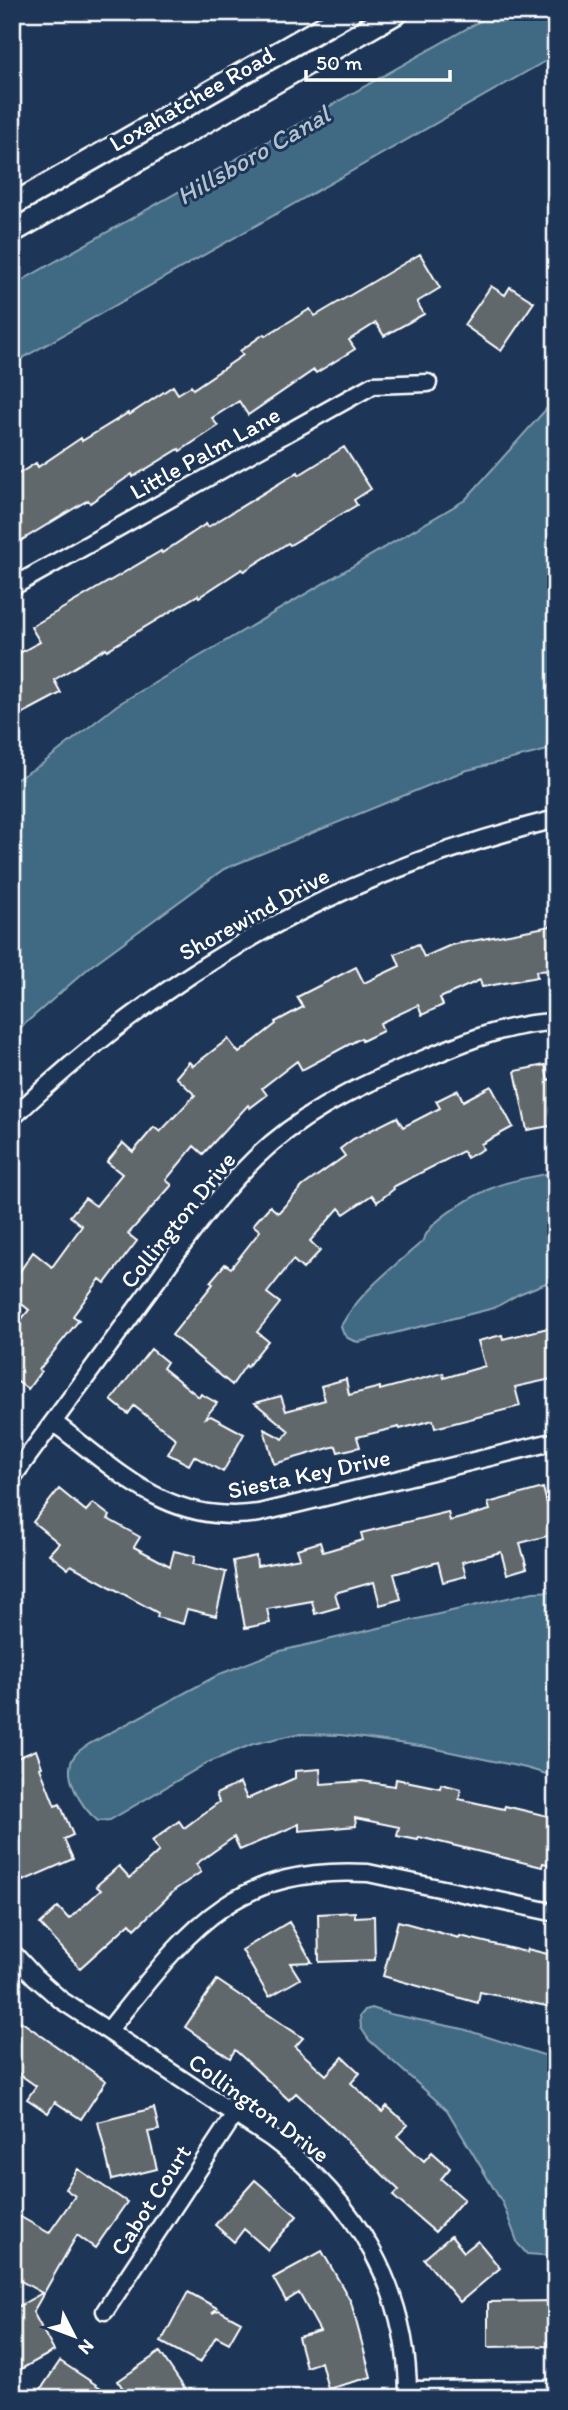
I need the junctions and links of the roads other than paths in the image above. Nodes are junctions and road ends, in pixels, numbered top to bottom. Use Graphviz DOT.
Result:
graph roads {
  1 [pos="350,12"];
  2 [pos="398,12"];
  3 [pos="12,205"];
  4 [pos="12,232"];
  5 [pos="428,383"];
  6 [pos="12,587"];
  7 [pos="556,819"];
  8 [pos="556,1022"];
  9 [pos="12,1118"];
  10 [pos="53,1422"];
  11 [pos="556,1441"];
  12 [pos="12,1478"];
  13 [pos="556,1913"];
  14 [pos="12,1952"];
  15 [pos="108,2031"];
  16 [pos="234,2115"];
  17 [pos="105,2311"];
  18 [pos="556,2389"];
  19 [pos="408,2394"];
  1 -- 3 [label="main road, Loxahatchee Road"];
  2 -- 4 [label="main road, Loxahatchee Road"];
  5 -- 6 [label="street, Little Palm Lane"];
  7 -- 9 [label="street, Shorewind Drive"];
  8 -- 10 [label="street, Collington Drive"];
  10 -- 11 [label="street, Siesta Key Drive"];
  10 -- 12 [label="street, Collington Drive"];
  13 -- 15 [label="street"];
  14 -- 15 [label="street, Collington Drive"];
  15 -- 16 [label="street, Collington Drive"];
  16 -- 17 [label="street, Cabot Court"];
  16 -- 19 [label="street, Collington Drive"];
  18 -- 19 [label="street"];
}
